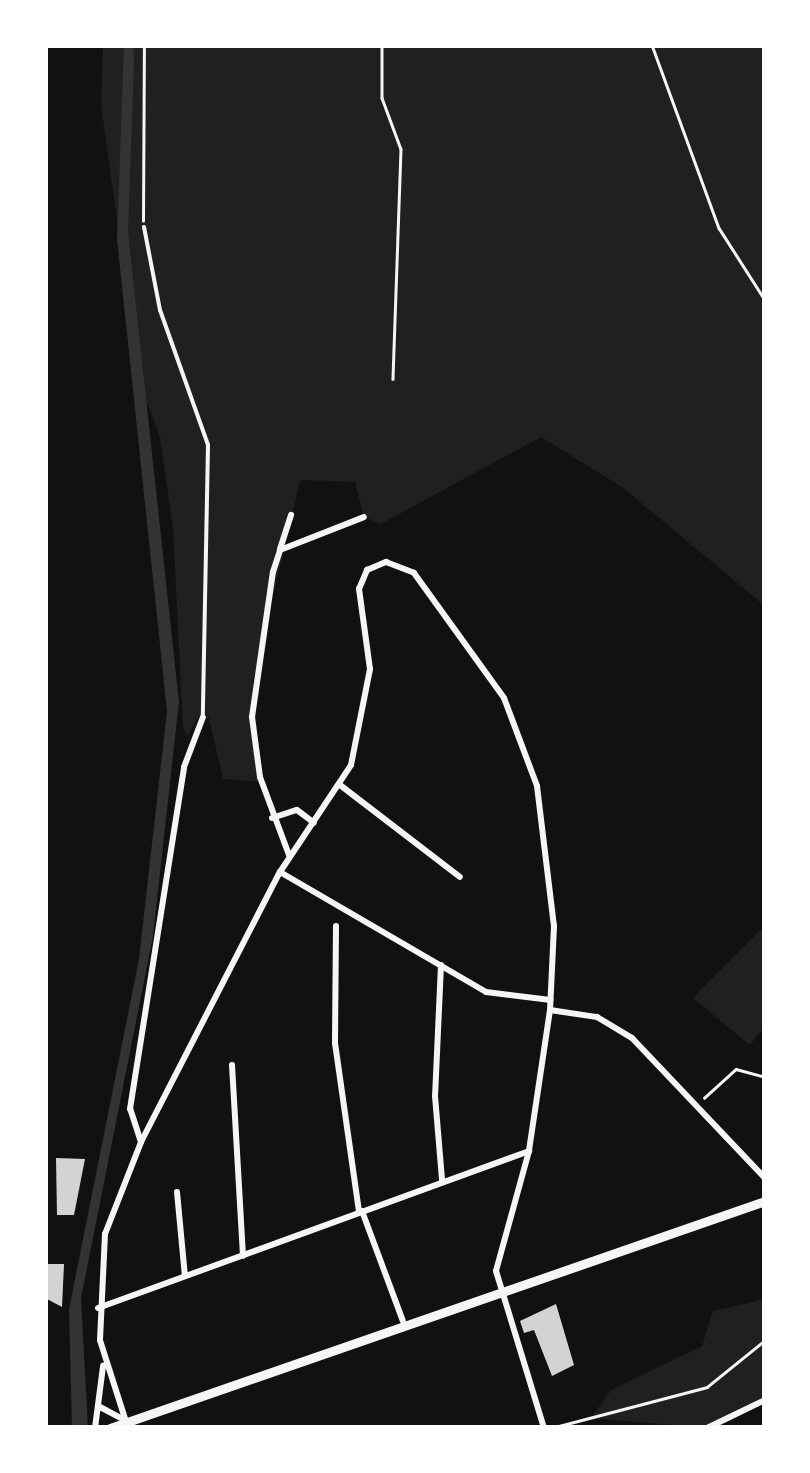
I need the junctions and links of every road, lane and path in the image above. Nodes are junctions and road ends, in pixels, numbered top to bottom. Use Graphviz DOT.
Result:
graph roads {
  1 [pos="144,45"];
  2 [pos="382,45"];
  3 [pos="652,45"];
  4 [pos="144,228"];
  5 [pos="765,300"];
  6 [pos="394,379"];
  7 [pos="291,516"];
  8 [pos="364,518"];
  9 [pos="280,550"];
  10 [pos="203,717"];
  11 [pos="340,785"];
  12 [pos="272,818"];
  13 [pos="314,823"];
  14 [pos="289,856"];
  15 [pos="280,872"];
  16 [pos="460,877"];
  17 [pos="336,926"];
  18 [pos="443,966"];
  19 [pos="550,1000"];
  20 [pos="550,1010"];
  21 [pos="232,1065"];
  22 [pos="765,1077"];
  23 [pos="706,1096"];
  24 [pos="141,1142"];
  25 [pos="529,1151"];
  26 [pos="765,1178"];
  27 [pos="442,1180"];
  28 [pos="178,1192"];
  29 [pos="765,1201"];
  30 [pos="361,1212"];
  31 [pos="243,1256"];
  32 [pos="185,1276"];
  33 [pos="500,1288"];
  34 [pos="98,1308"];
  35 [pos="403,1322"];
  36 [pos="765,1340"];
  37 [pos="103,1360"];
  38 [pos="765,1400"];
  39 [pos="100,1406"];
  40 [pos="124,1426"];
  41 [pos="544,1427"];
  42 [pos="96,1428"];
  43 [pos="110,1428"];
  44 [pos="707,1428"];
  1 -- 4 [label="path"];
  2 -- 6 [label="path"];
  3 -- 5 [label="path"];
  4 -- 10 [label="lane"];
  7 -- 9 [label="street"];
  8 -- 9 [label="street"];
  9 -- 12 [label="street"];
  10 -- 24 [label="street"];
  11 -- 13 [label="street"];
  11 -- 16 [label="street"];
  11 -- 19 [label="street"];
  12 -- 13 [label="street"];
  12 -- 14 [label="street"];
  13 -- 14 [label="street"];
  14 -- 15 [label="street"];
  15 -- 18 [label="street"];
  15 -- 24 [label="street"];
  17 -- 30 [label="street"];
  18 -- 19 [label="street"];
  18 -- 27 [label="street"];
  19 -- 20 [label="street"];
  20 -- 25 [label="street"];
  20 -- 26 [label="street"];
  21 -- 31 [label="street"];
  22 -- 23 [label="path"];
  24 -- 34 [label="street"];
  25 -- 27 [label="street"];
  25 -- 33 [label="street"];
  27 -- 30 [label="street"];
  28 -- 32 [label="street"];
  29 -- 33 [label="street"];
  30 -- 31 [label="street"];
  30 -- 35 [label="street"];
  31 -- 32 [label="street"];
  32 -- 34 [label="street"];
  33 -- 35 [label="street"];
  33 -- 41 [label="street"];
  34 -- 37 [label="street"];
  35 -- 40 [label="street"];
  36 -- 41 [label="path"];
  37 -- 39 [label="street"];
  37 -- 40 [label="street"];
  38 -- 44 [label="street"];
  39 -- 40 [label="street"];
  39 -- 42 [label="street"];
  40 -- 43 [label="street"];
}
